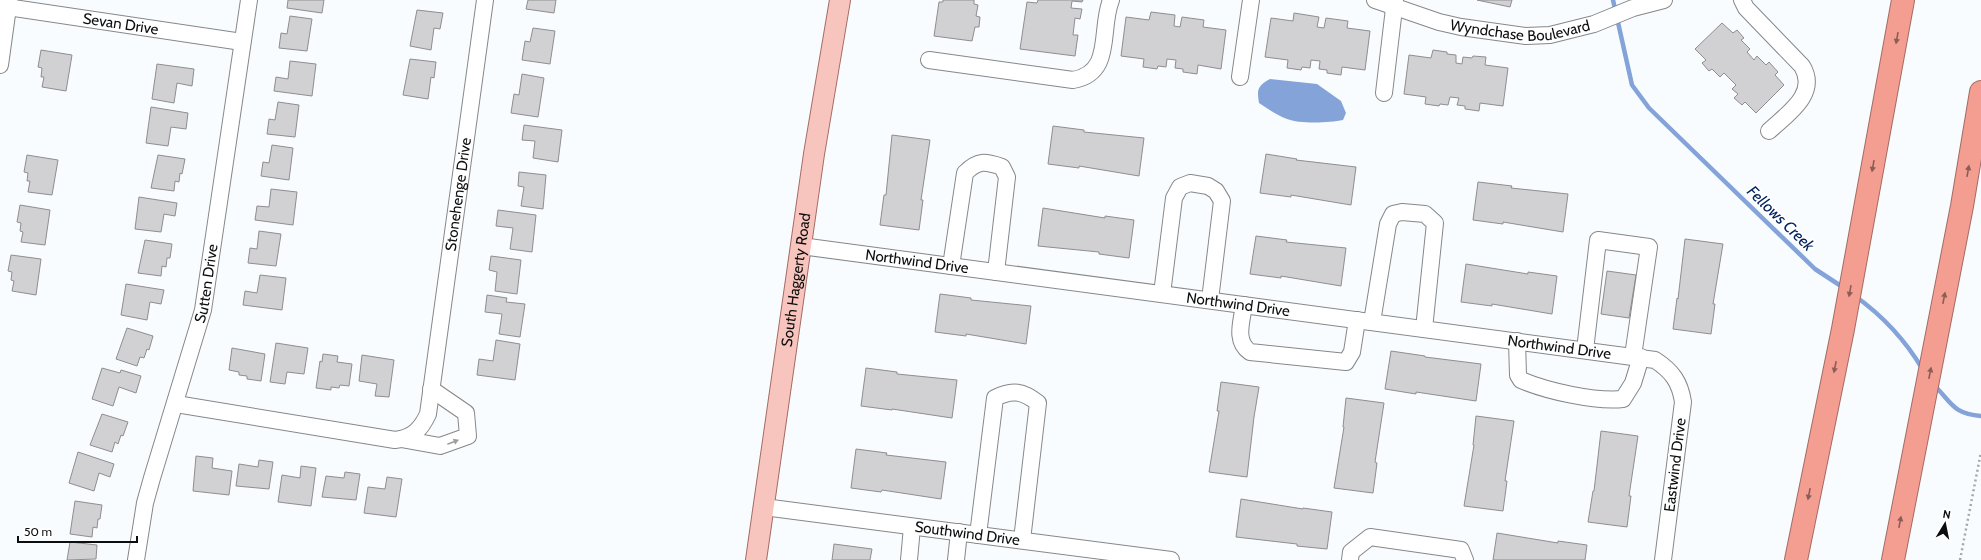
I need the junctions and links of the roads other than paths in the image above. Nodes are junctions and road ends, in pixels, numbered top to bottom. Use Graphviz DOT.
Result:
graph roads {
  1 [pos="249,0"];
  2 [pos="485,0"];
  3 [pos="840,0"];
  4 [pos="1111,0"];
  5 [pos="1251,0"];
  6 [pos="1375,0"];
  7 [pos="1664,0"];
  8 [pos="1742,0"];
  9 [pos="1903,0"];
  10 [pos="1395,3"];
  11 [pos="6,5"];
  12 [pos="242,42"];
  13 [pos="929,60"];
  14 [pos="0,65"];
  15 [pos="1240,77"];
  16 [pos="1981,92"];
  17 [pos="1384,94"];
  18 [pos="1769,131"];
  19 [pos="801,246"];
  20 [pos="951,266"];
  21 [pos="996,272"];
  22 [pos="1162,294"];
  23 [pos="1210,300"];
  24 [pos="1244,305"];
  25 [pos="1364,321"];
  26 [pos="1424,328"];
  27 [pos="1517,341"];
  28 [pos="1585,350"];
  29 [pos="1637,357"];
  30 [pos="1671,372"];
  31 [pos="431,389"];
  32 [pos="176,404"];
  33 [pos="401,440"];
  34 [pos="764,507"];
  35 [pos="912,527"];
  36 [pos="959,532"];
  37 [pos="978,535"];
  38 [pos="1022,540"];
  39 [pos="1122,557"];
  40 [pos="136,560"];
  41 [pos="756,560"];
  42 [pos="909,560"];
  43 [pos="956,560"];
  44 [pos="1171,560"];
  45 [pos="1350,560"];
  46 [pos="1465,560"];
  47 [pos="1663,560"];
  48 [pos="1796,560"];
  49 [pos="1893,560"];
  1 -- 12 [label="street, Sutten Drive"];
  2 -- 31 [label="street, Stonehenge Drive"];
  3 -- 19 [label="main road, South Haggerty Road"];
  4 -- 13 [label="street"];
  5 -- 15 [label="street"];
  6 -- 10 [label="street, Wyndchase Boulevard"];
  7 -- 10 [label="street, Wyndchase Boulevard"];
  8 -- 18 [label="street"];
  9 -- 48 [label="highway, one-way"];
  10 -- 17 [label="street"];
  11 -- 12 [label="street, Sevan Drive"];
  11 -- 14 [label="street"];
  12 -- 32 [label="street, Sutten Drive"];
  49 -- 16 [label="highway, one-way"];
  19 -- 20 [label="street, Northwind Drive"];
  19 -- 34 [label="main road, South Haggerty Road"];
  20 -- 21 [label="street, Northwind Drive"];
  20 -- 21 [label="street"];
  21 -- 22 [label="street, Northwind Drive"];
  22 -- 23 [label="street, Northwind Drive"];
  22 -- 23 [label="street"];
  23 -- 24 [label="street, Northwind Drive"];
  24 -- 25 [label="street, Northwind Drive"];
  24 -- 25 [label="street"];
  25 -- 26 [label="street, Northwind Drive"];
  25 -- 26 [label="street"];
  26 -- 27 [label="street, Northwind Drive"];
  27 -- 28 [label="street, Northwind Drive"];
  27 -- 29 [label="street"];
  28 -- 29 [label="street, Northwind Drive"];
  28 -- 29 [label="street"];
  29 -- 30 [label="street, Northwind Drive"];
  30 -- 47 [label="street, Eastwind Drive"];
  31 -- 33 [label="street, Stonehenge Drive"];
  33 -- 31 [label="street, one-way"];
  32 -- 33 [label="street"];
  32 -- 40 [label="street, Sutten Drive"];
  34 -- 35 [label="street, Southwind Drive"];
  34 -- 41 [label="main road, South Haggerty Road"];
  35 -- 36 [label="street, Southwind Drive"];
  35 -- 42 [label="street"];
  36 -- 37 [label="street, Southwind Drive"];
  36 -- 43 [label="street"];
  37 -- 38 [label="street, Southwind Drive"];
  37 -- 38 [label="street"];
  38 -- 39 [label="street, Southwind Drive"];
  39 -- 44 [label="street, Southwind Drive"];
  45 -- 46 [label="street"];
}
